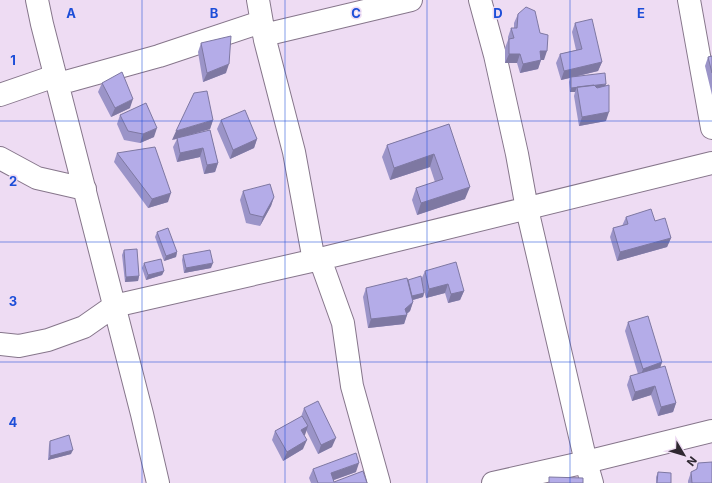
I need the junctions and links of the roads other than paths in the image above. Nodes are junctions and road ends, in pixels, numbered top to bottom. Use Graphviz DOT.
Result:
graph roads {
  1 [pos="37,0"];
  2 [pos="258,0"];
  3 [pos="411,0"];
  4 [pos="480,0"];
  5 [pos="690,0"];
  6 [pos="263,29"];
  7 [pos="57,80"];
  8 [pos="0,95"];
  9 [pos="712,128"];
  10 [pos="0,158"];
  11 [pos="712,163"];
  12 [pos="85,189"];
  13 [pos="527,209"];
  14 [pos="317,260"];
  15 [pos="114,306"];
  16 [pos="0,344"];
  17 [pos="712,431"];
  18 [pos="586,462"];
  19 [pos="158,483"];
  20 [pos="378,483"];
  21 [pos="493,483"];
  22 [pos="592,483"];
  1 -- 7 [label="street"];
  2 -- 6 [label="street"];
  3 -- 6 [label="street"];
  4 -- 13 [label="street"];
  5 -- 9 [label="street"];
  6 -- 7 [label="street"];
  6 -- 14 [label="street"];
  7 -- 8 [label="street"];
  7 -- 12 [label="street"];
  10 -- 12 [label="street"];
  11 -- 13 [label="street"];
  12 -- 15 [label="street"];
  13 -- 14 [label="street"];
  13 -- 18 [label="street"];
  14 -- 15 [label="street"];
  14 -- 20 [label="street"];
  15 -- 16 [label="street"];
  15 -- 19 [label="street"];
  17 -- 18 [label="street"];
  18 -- 21 [label="street"];
  18 -- 22 [label="street"];
}
